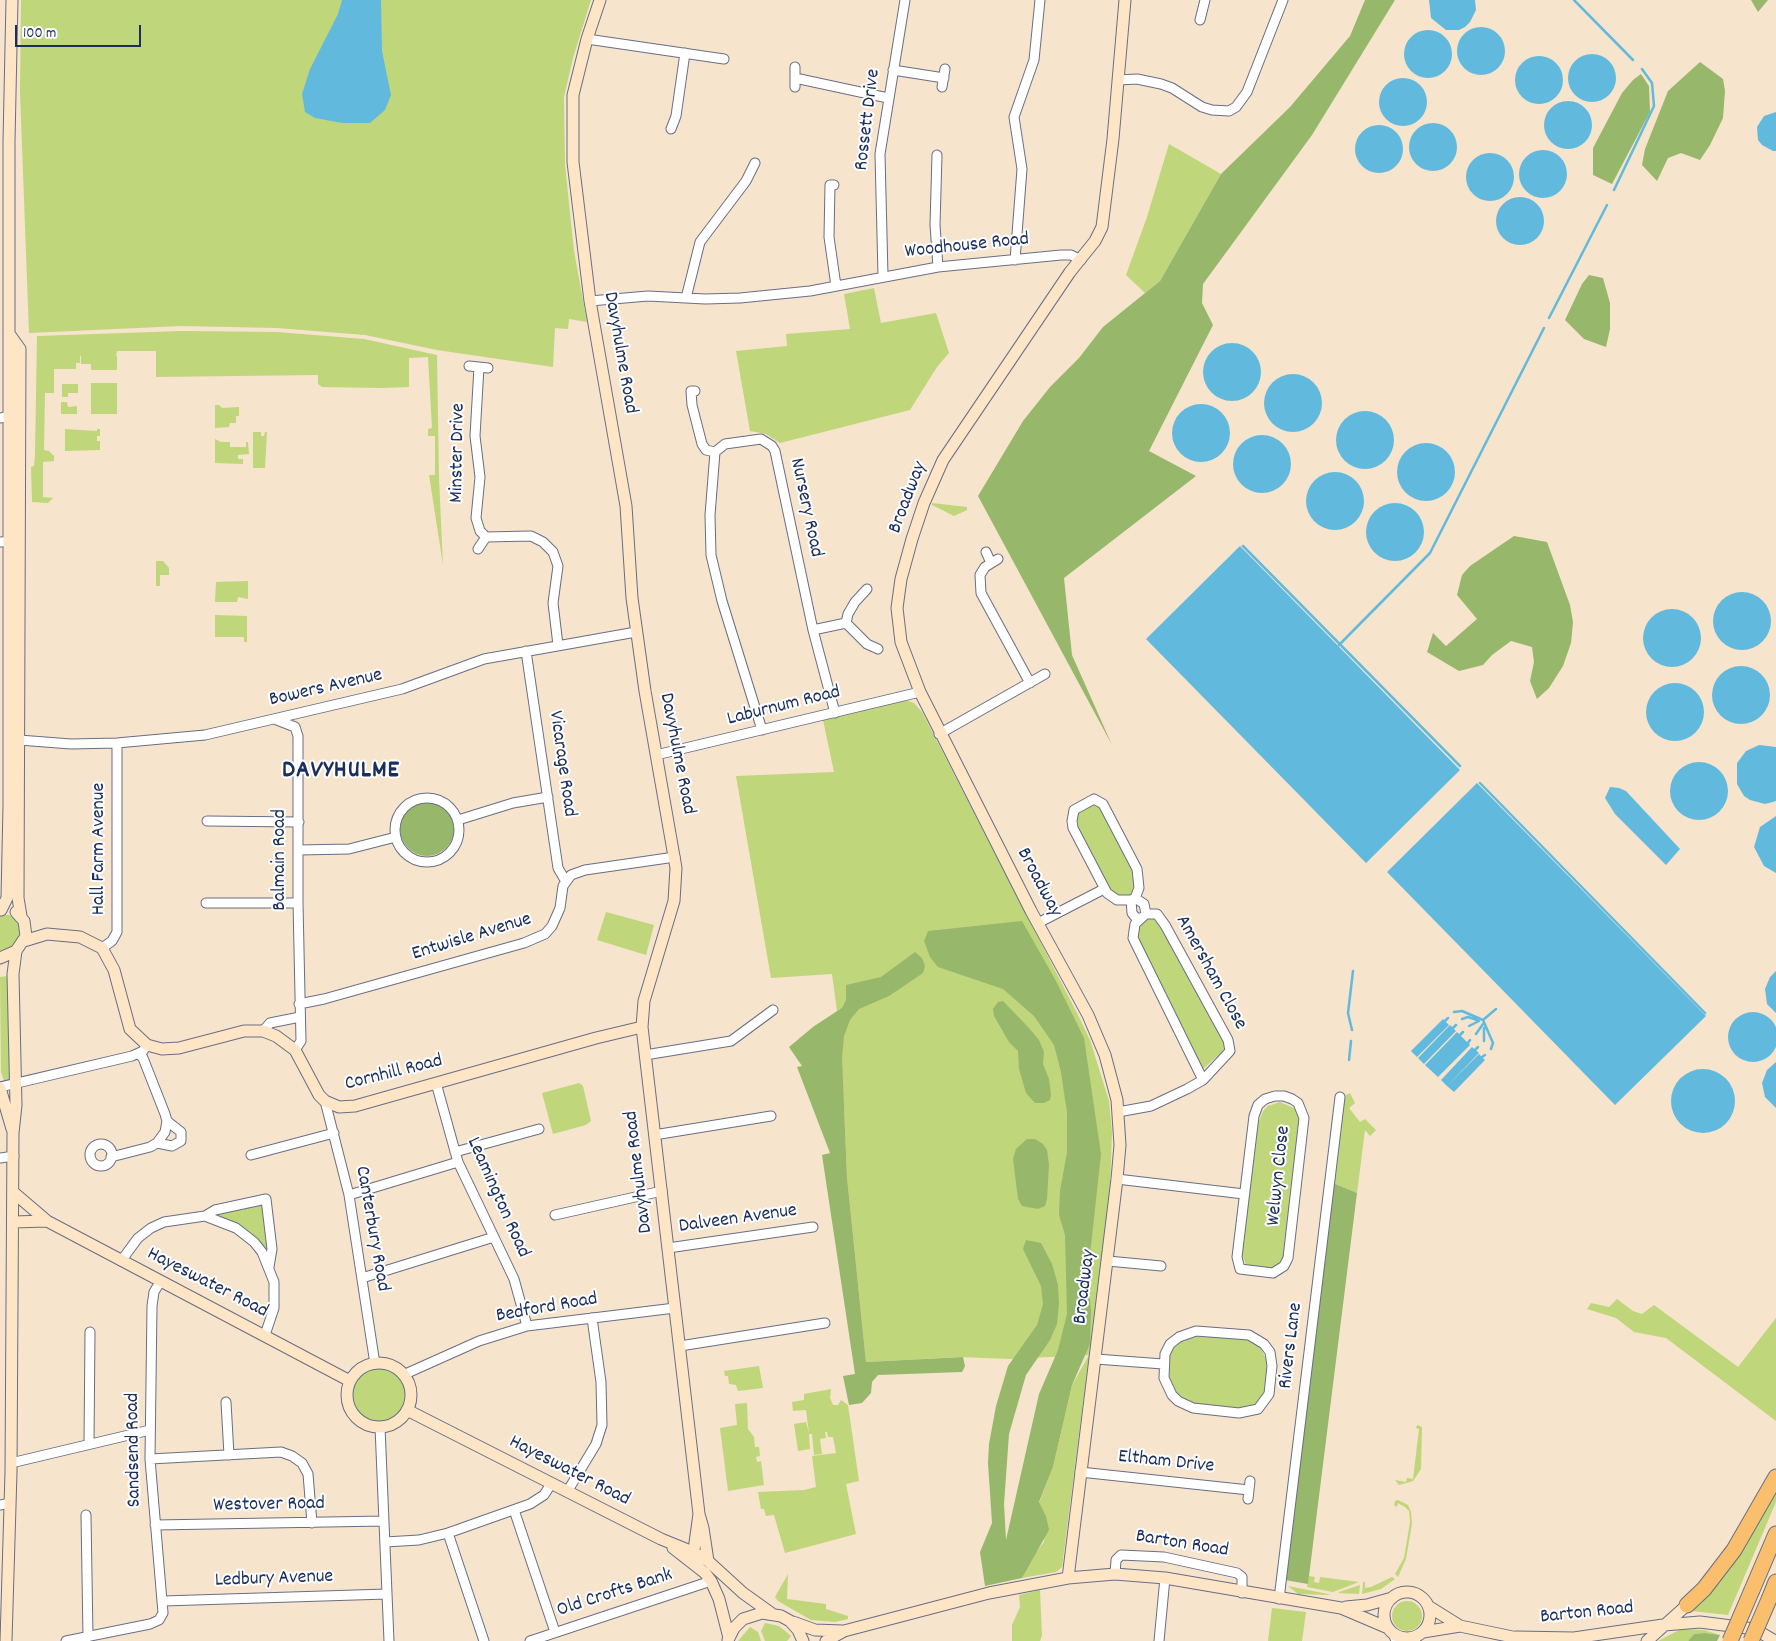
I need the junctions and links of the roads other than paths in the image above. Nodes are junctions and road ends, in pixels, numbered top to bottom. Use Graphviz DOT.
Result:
graph roads {
  1 [pos="12,0"];
  2 [pos="600,0"];
  3 [pos="905,0"];
  4 [pos="1040,0"];
  5 [pos="1125,0"];
  6 [pos="1205,0"];
  7 [pos="1283,0"];
  8 [pos="1200,20"];
  9 [pos="587,39"];
  10 [pos="685,52"];
  11 [pos="724,59"];
  12 [pos="795,67"];
  13 [pos="893,70"];
  14 [pos="944,78"];
  15 [pos="1118,80"];
  16 [pos="888,98"];
  17 [pos="671,129"];
  18 [pos="4,141"];
  19 [pos="937,155"];
  20 [pos="755,163"];
  21 [pos="834,185"];
  22 [pos="1015,260"];
  23 [pos="1081,260"];
  24 [pos="938,267"];
  25 [pos="883,276"];
  26 [pos="836,286"];
  27 [pos="686,298"];
  28 [pos="590,301"];
  29 [pos="5,335"];
  30 [pos="479,367"];
  31 [pos="695,391"];
  32 [pos="10,417"];
  33 [pos="715,452"];
  34 [pos="486,537"];
  35 [pos="10,541"];
  36 [pos="478,549"];
  37 [pos="986,552"];
  38 [pos="867,590"];
  39 [pos="846,623"];
  40 [pos="813,630"];
  41 [pos="636,632"];
  42 [pos="558,645"];
  43 [pos="878,649"];
  44 [pos="526,652"];
  45 [pos="1045,674"];
  46 [pos="1030,683"];
  47 [pos="920,692"];
  48 [pos="835,712"];
  49 [pos="274,719"];
  50 [pos="11,730"];
  51 [pos="762,730"];
  52 [pos="939,734"];
  53 [pos="117,743"];
  54 [pos="656,755"];
  55 [pos="548,797"];
  56 [pos="458,820"];
  57 [pos="207,821"];
  58 [pos="298,822"];
  59 [pos="396,837"];
  60 [pos="299,850"];
  61 [pos="675,857"];
  62 [pos="4,870"];
  63 [pos="565,880"];
  64 [pos="1104,889"];
  65 [pos="1133,899"];
  66 [pos="206,903"];
  67 [pos="298,903"];
  68 [pos="1,910"];
  69 [pos="1139,915"];
  70 [pos="23,918"];
  71 [pos="1038,923"];
  72 [pos="47,934"];
  73 [pos="20,946"];
  74 [pos="102,948"];
  75 [pos="0,958"];
  76 [pos="301,1004"];
  77 [pos="773,1010"];
  78 [pos="300,1017"];
  79 [pos="642,1027"];
  80 [pos="263,1031"];
  81 [pos="296,1050"];
  82 [pos="139,1052"];
  83 [pos="645,1055"];
  84 [pos="1203,1080"];
  85 [pos="436,1083"];
  86 [pos="15,1084"];
  87 [pos="0,1088"];
  88 [pos="1340,1097"];
  89 [pos="324,1102"];
  90 [pos="1118,1112"];
  91 [pos="772,1116"];
  92 [pos="167,1121"];
  93 [pos="539,1129"];
  94 [pos="13,1133"];
  95 [pos="334,1133"];
  96 [pos="654,1134"];
  97 [pos="157,1143"];
  98 [pos="454,1152"];
  99 [pos="251,1155"];
  100 [pos="14,1156"];
  101 [pos="111,1157"];
  102 [pos="0,1158"];
  103 [pos="458,1162"];
  104 [pos="1117,1180"];
  105 [pos="662,1191"];
  106 [pos="13,1192"];
  107 [pos="1244,1194"];
  108 [pos="349,1195"];
  109 [pos="555,1215"];
  110 [pos="205,1216"];
  111 [pos="46,1221"];
  112 [pos="13,1222"];
  113 [pos="813,1227"];
  114 [pos="494,1237"];
  115 [pos="668,1248"];
  116 [pos="122,1261"];
  117 [pos="1108,1261"];
  118 [pos="1161,1266"];
  119 [pos="269,1267"];
  120 [pos="362,1278"];
  121 [pos="160,1282"];
  122 [pos="675,1308"];
  123 [pos="592,1318"];
  124 [pos="825,1323"];
  125 [pos="527,1326"];
  126 [pos="90,1332"];
  127 [pos="265,1335"];
  128 [pos="680,1346"];
  129 [pos="1096,1359"];
  130 [pos="375,1364"];
  131 [pos="1163,1364"];
  132 [pos="403,1375"];
  133 [pos="350,1381"];
  134 [pos="226,1402"];
  135 [pos="407,1410"];
  136 [pos="380,1427"];
  137 [pos="150,1430"];
  138 [pos="88,1444"];
  139 [pos="229,1455"];
  140 [pos="150,1459"];
  141 [pos="11,1463"];
  142 [pos="1080,1472"];
  143 [pos="1776,1476"];
  144 [pos="551,1484"];
  145 [pos="1249,1490"];
  146 [pos="567,1492"];
  147 [pos="5,1504"];
  148 [pos="514,1510"];
  149 [pos="699,1514"];
  150 [pos="86,1515"];
  151 [pos="384,1522"];
  152 [pos="312,1524"];
  153 [pos="155,1525"];
  154 [pos="448,1533"];
  155 [pos="1776,1534"];
  156 [pos="385,1542"];
  157 [pos="693,1558"];
  158 [pos="708,1561"];
  159 [pos="1115,1574"];
  160 [pos="1068,1578"];
  161 [pos="1165,1578"];
  162 [pos="711,1581"];
  163 [pos="1776,1582"];
  164 [pos="1242,1593"];
  165 [pos="387,1594"];
  166 [pos="1279,1598"];
  167 [pos="1392,1598"];
  168 [pos="163,1601"];
  169 [pos="1428,1606"];
  170 [pos="1687,1606"];
  171 [pos="1341,1608"];
  172 [pos="771,1613"];
  173 [pos="790,1621"];
  174 [pos="1663,1625"];
  175 [pos="1460,1626"];
  176 [pos="844,1631"];
  177 [pos="555,1632"];
  178 [pos="1392,1634"];
  179 [pos="1418,1636"];
  180 [pos="88,1637"];
  181 [pos="1516,1637"];
  182 [pos="545,1639"];
  183 [pos="728,1639"];
  184 [pos="6,1641"];
  185 [pos="66,1641"];
  186 [pos="388,1641"];
  187 [pos="484,1641"];
  188 [pos="530,1641"];
  189 [pos="803,1641"];
  190 [pos="826,1641"];
  191 [pos="1159,1641"];
  192 [pos="1528,1641"];
  193 [pos="1647,1641"];
  194 [pos="1730,1641"];
  195 [pos="1751,1641"];
  196 [pos="1775,1641"];
  1 -- 18 [label="street"];
  2 -- 9 [label="street, Davyhulme Road"];
  3 -- 13 [label="street, Rossett Drive"];
  4 -- 22 [label="street"];
  5 -- 15 [label="street"];
  6 -- 8 [label="street"];
  7 -- 15 [label="street"];
  9 -- 10 [label="street"];
  9 -- 28 [label="street, Davyhulme Road"];
  10 -- 11 [label="street"];
  10 -- 17 [label="street"];
  12 -- 16 [label="street"];
  13 -- 14 [label="street"];
  13 -- 16 [label="street, Rossett Drive"];
  15 -- 23 [label="street"];
  16 -- 25 [label="street, Rossett Drive"];
  18 -- 29 [label="street"];
  19 -- 24 [label="street"];
  20 -- 27 [label="street"];
  21 -- 26 [label="street"];
  22 -- 23 [label="street, Woodhouse Road"];
  22 -- 24 [label="street, Woodhouse Road"];
  23 -- 47 [label="street, Broadway"];
  24 -- 25 [label="street, Woodhouse Road"];
  25 -- 26 [label="street, Woodhouse Road"];
  26 -- 27 [label="street, Woodhouse Road"];
  27 -- 28 [label="street, Woodhouse Road"];
  28 -- 41 [label="street, Davyhulme Road"];
  29 -- 32 [label="street"];
  30 -- 34 [label="street, Minster Drive"];
  31 -- 33 [label="street"];
  32 -- 35 [label="street"];
  33 -- 40 [label="street, Nursery Road"];
  33 -- 51 [label="street"];
  34 -- 36 [label="street"];
  34 -- 42 [label="street"];
  35 -- 50 [label="street"];
  37 -- 46 [label="street"];
  38 -- 39 [label="street"];
  39 -- 40 [label="street"];
  39 -- 43 [label="street"];
  40 -- 48 [label="street, Nursery Road"];
  41 -- 42 [label="street, Bowers Avenue"];
  41 -- 54 [label="street, Davyhulme Road"];
  42 -- 44 [label="street, Bowers Avenue"];
  44 -- 49 [label="street, Bowers Avenue"];
  44 -- 55 [label="street, Vicarage Road"];
  45 -- 46 [label="street"];
  46 -- 52 [label="street"];
  47 -- 48 [label="street, Laburnum Road"];
  47 -- 52 [label="street, Broadway"];
  48 -- 51 [label="street, Laburnum Road"];
  49 -- 53 [label="street, Bowers Avenue"];
  49 -- 58 [label="street, Balmain Road"];
  50 -- 53 [label="street, Bowers Avenue"];
  50 -- 62 [label="street"];
  50 -- 70 [label="street"];
  51 -- 54 [label="street, Laburnum Road"];
  52 -- 71 [label="street, Broadway"];
  53 -- 74 [label="street, Hall Farm Avenue"];
  54 -- 61 [label="street, Davyhulme Road"];
  55 -- 56 [label="street"];
  55 -- 63 [label="street, Vicarage Road"];
  56 -- 59 [label="street"];
  56 -- 59 [label="street"];
  57 -- 58 [label="street"];
  58 -- 60 [label="street, Balmain Road"];
  59 -- 60 [label="street"];
  60 -- 67 [label="street, Balmain Road"];
  61 -- 63 [label="street"];
  61 -- 79 [label="street, Davyhulme Road"];
  62 -- 68 [label="street"];
  63 -- 76 [label="street, Entwisle Avenue"];
  64 -- 65 [label="street"];
  64 -- 65 [label="street"];
  64 -- 71 [label="street"];
  65 -- 69 [label="street"];
  65 -- 69 [label="street, Amersham Close"];
  66 -- 67 [label="street"];
  67 -- 76 [label="street, Balmain Road"];
  68 -- 70 [label="street"];
  69 -- 84 [label="street, Amersham Close"];
  69 -- 84 [label="street, Amersham Close"];
  70 -- 72 [label="street"];
  70 -- 73 [label="street"];
  71 -- 90 [label="street, Broadway"];
  72 -- 73 [label="street"];
  72 -- 74 [label="street"];
  73 -- 75 [label="street"];
  73 -- 86 [label="street"];
  74 -- 82 [label="street"];
  76 -- 78 [label="street, Balmain Road"];
  77 -- 83 [label="street"];
  78 -- 80 [label="street"];
  78 -- 81 [label="street, Balmain Road"];
  79 -- 83 [label="street, Davyhulme Road"];
  79 -- 85 [label="street, Cornhill Road"];
  80 -- 81 [label="street, Cornhill Road"];
  80 -- 82 [label="street"];
  81 -- 89 [label="street, Cornhill Road"];
  82 -- 86 [label="street"];
  82 -- 92 [label="street"];
  83 -- 96 [label="street, Davyhulme Road"];
  84 -- 90 [label="street, Amersham Close"];
  85 -- 89 [label="street, Cornhill Road"];
  85 -- 98 [label="street, Leamington Road"];
  86 -- 87 [label="street"];
  86 -- 94 [label="street"];
  87 -- 94 [label="street"];
  88 -- 166 [label="street, Rivers Lane"];
  89 -- 95 [label="street, Canterbury Road"];
  90 -- 104 [label="street, Broadway"];
  91 -- 96 [label="street"];
  92 -- 97 [label="street"];
  92 -- 97 [label="street"];
  93 -- 98 [label="street"];
  94 -- 100 [label="street"];
  95 -- 99 [label="street"];
  95 -- 108 [label="street, Canterbury Road"];
  96 -- 105 [label="street, Davyhulme Road"];
  97 -- 101 [label="street"];
  98 -- 103 [label="street, Leamington Road"];
  100 -- 102 [label="street"];
  100 -- 106 [label="street"];
  103 -- 108 [label="street"];
  103 -- 114 [label="street, Leamington Road"];
  104 -- 107 [label="street, Welwyn Close"];
  104 -- 117 [label="street, Broadway"];
  105 -- 109 [label="street"];
  105 -- 115 [label="street, Davyhulme Road"];
  106 -- 111 [label="street, Hayeswater Road"];
  106 -- 112 [label="street"];
  107 -- 107 [label="street, Welwyn Close"];
  108 -- 120 [label="street, Canterbury Road"];
  110 -- 116 [label="street"];
  110 -- 119 [label="street"];
  110 -- 119 [label="street"];
  111 -- 112 [label="street, Hayeswater Road"];
  111 -- 116 [label="street, Hayeswater Road"];
  112 -- 141 [label="street"];
  113 -- 115 [label="street, Dalveen Avenue"];
  114 -- 120 [label="street"];
  114 -- 125 [label="street, Leamington Road"];
  115 -- 122 [label="street, Davyhulme Road"];
  116 -- 121 [label="street, Hayeswater Road"];
  117 -- 118 [label="street"];
  117 -- 129 [label="street, Broadway"];
  119 -- 127 [label="street"];
  120 -- 130 [label="street, Canterbury Road"];
  121 -- 127 [label="street, Hayeswater Road"];
  121 -- 137 [label="street, Sandsend Road"];
  122 -- 123 [label="street, Bedford Road"];
  122 -- 128 [label="street, Davyhulme Road"];
  123 -- 125 [label="street, Bedford Road"];
  123 -- 146 [label="street"];
  124 -- 128 [label="street"];
  125 -- 132 [label="street, Bedford Road"];
  126 -- 138 [label="street"];
  127 -- 133 [label="street, Hayeswater Road"];
  128 -- 149 [label="street, Davyhulme Road"];
  129 -- 131 [label="street"];
  129 -- 142 [label="street, Broadway"];
  130 -- 132 [label="street"];
  130 -- 133 [label="street"];
  131 -- 131 [label="street"];
  132 -- 135 [label="street"];
  133 -- 136 [label="street"];
  134 -- 139 [label="street"];
  135 -- 136 [label="street"];
  135 -- 144 [label="street, Hayeswater Road"];
  136 -- 151 [label="street"];
  137 -- 138 [label="street"];
  137 -- 140 [label="street, Sandsend Road"];
  138 -- 141 [label="street"];
  139 -- 140 [label="street"];
  139 -- 152 [label="street"];
  140 -- 153 [label="street, Sandsend Road"];
  141 -- 147 [label="street"];
  142 -- 145 [label="street, Eltham Drive"];
  142 -- 160 [label="street, Broadway"];
  143 -- 170 [label="highway"];
  144 -- 146 [label="street, Hayeswater Road"];
  144 -- 148 [label="street"];
  146 -- 157 [label="street, Hayeswater Road"];
  147 -- 184 [label="street"];
  148 -- 154 [label="street"];
  148 -- 177 [label="street"];
  149 -- 157 [label="street"];
  149 -- 158 [label="street"];
  150 -- 180 [label="street"];
  151 -- 152 [label="street, Westover Road"];
  151 -- 156 [label="street"];
  152 -- 153 [label="street, Westover Road"];
  153 -- 168 [label="street, Sandsend Road"];
  154 -- 156 [label="street"];
  154 -- 187 [label="street"];
  155 -- 194 [label="highway, bridge"];
  156 -- 165 [label="street"];
  157 -- 158 [label="street, Hayeswater Road"];
  157 -- 162 [label="street, Hayeswater Road"];
  158 -- 172 [label="street, Hayeswater Road"];
  159 -- 160 [label="street, Barton Road"];
  159 -- 161 [label="street, Barton Road"];
  159 -- 164 [label="street, Barton Road"];
  160 -- 176 [label="street, Barton Road"];
  161 -- 164 [label="street, Barton Road"];
  161 -- 191 [label="street"];
  162 -- 177 [label="street, Old Crofts Bank"];
  162 -- 183 [label="street, Hayeswater Road"];
  163 -- 195 [label="highway, bridge"];
  164 -- 166 [label="street, Barton Road"];
  165 -- 168 [label="street, Ledbury Avenue"];
  165 -- 186 [label="street"];
  166 -- 171 [label="street, Barton Road"];
  167 -- 169 [label="street"];
  167 -- 171 [label="street, Barton Road"];
  167 -- 178 [label="street"];
  168 -- 180 [label="street, Sandsend Road"];
  169 -- 175 [label="street, Barton Road"];
  169 -- 179 [label="street"];
  170 -- 174 [label="street"];
  171 -- 178 [label="street, Barton Road"];
  172 -- 173 [label="street, Hayeswater Road"];
  172 -- 183 [label="street"];
  173 -- 176 [label="street"];
  173 -- 189 [label="street"];
  174 -- 181 [label="street, Barton Road"];
  174 -- 193 [label="street"];
  174 -- 196 [label="street, Barton Road"];
  175 -- 179 [label="street, Barton Road"];
  175 -- 181 [label="street, Barton Road"];
  176 -- 190 [label="street"];
  177 -- 182 [label="street, Old Crofts Bank"];
  178 -- 179 [label="street"];
  180 -- 185 [label="street"];
  181 -- 192 [label="street, Barton Road"];
  182 -- 188 [label="street, Old Crofts Bank"];
}
